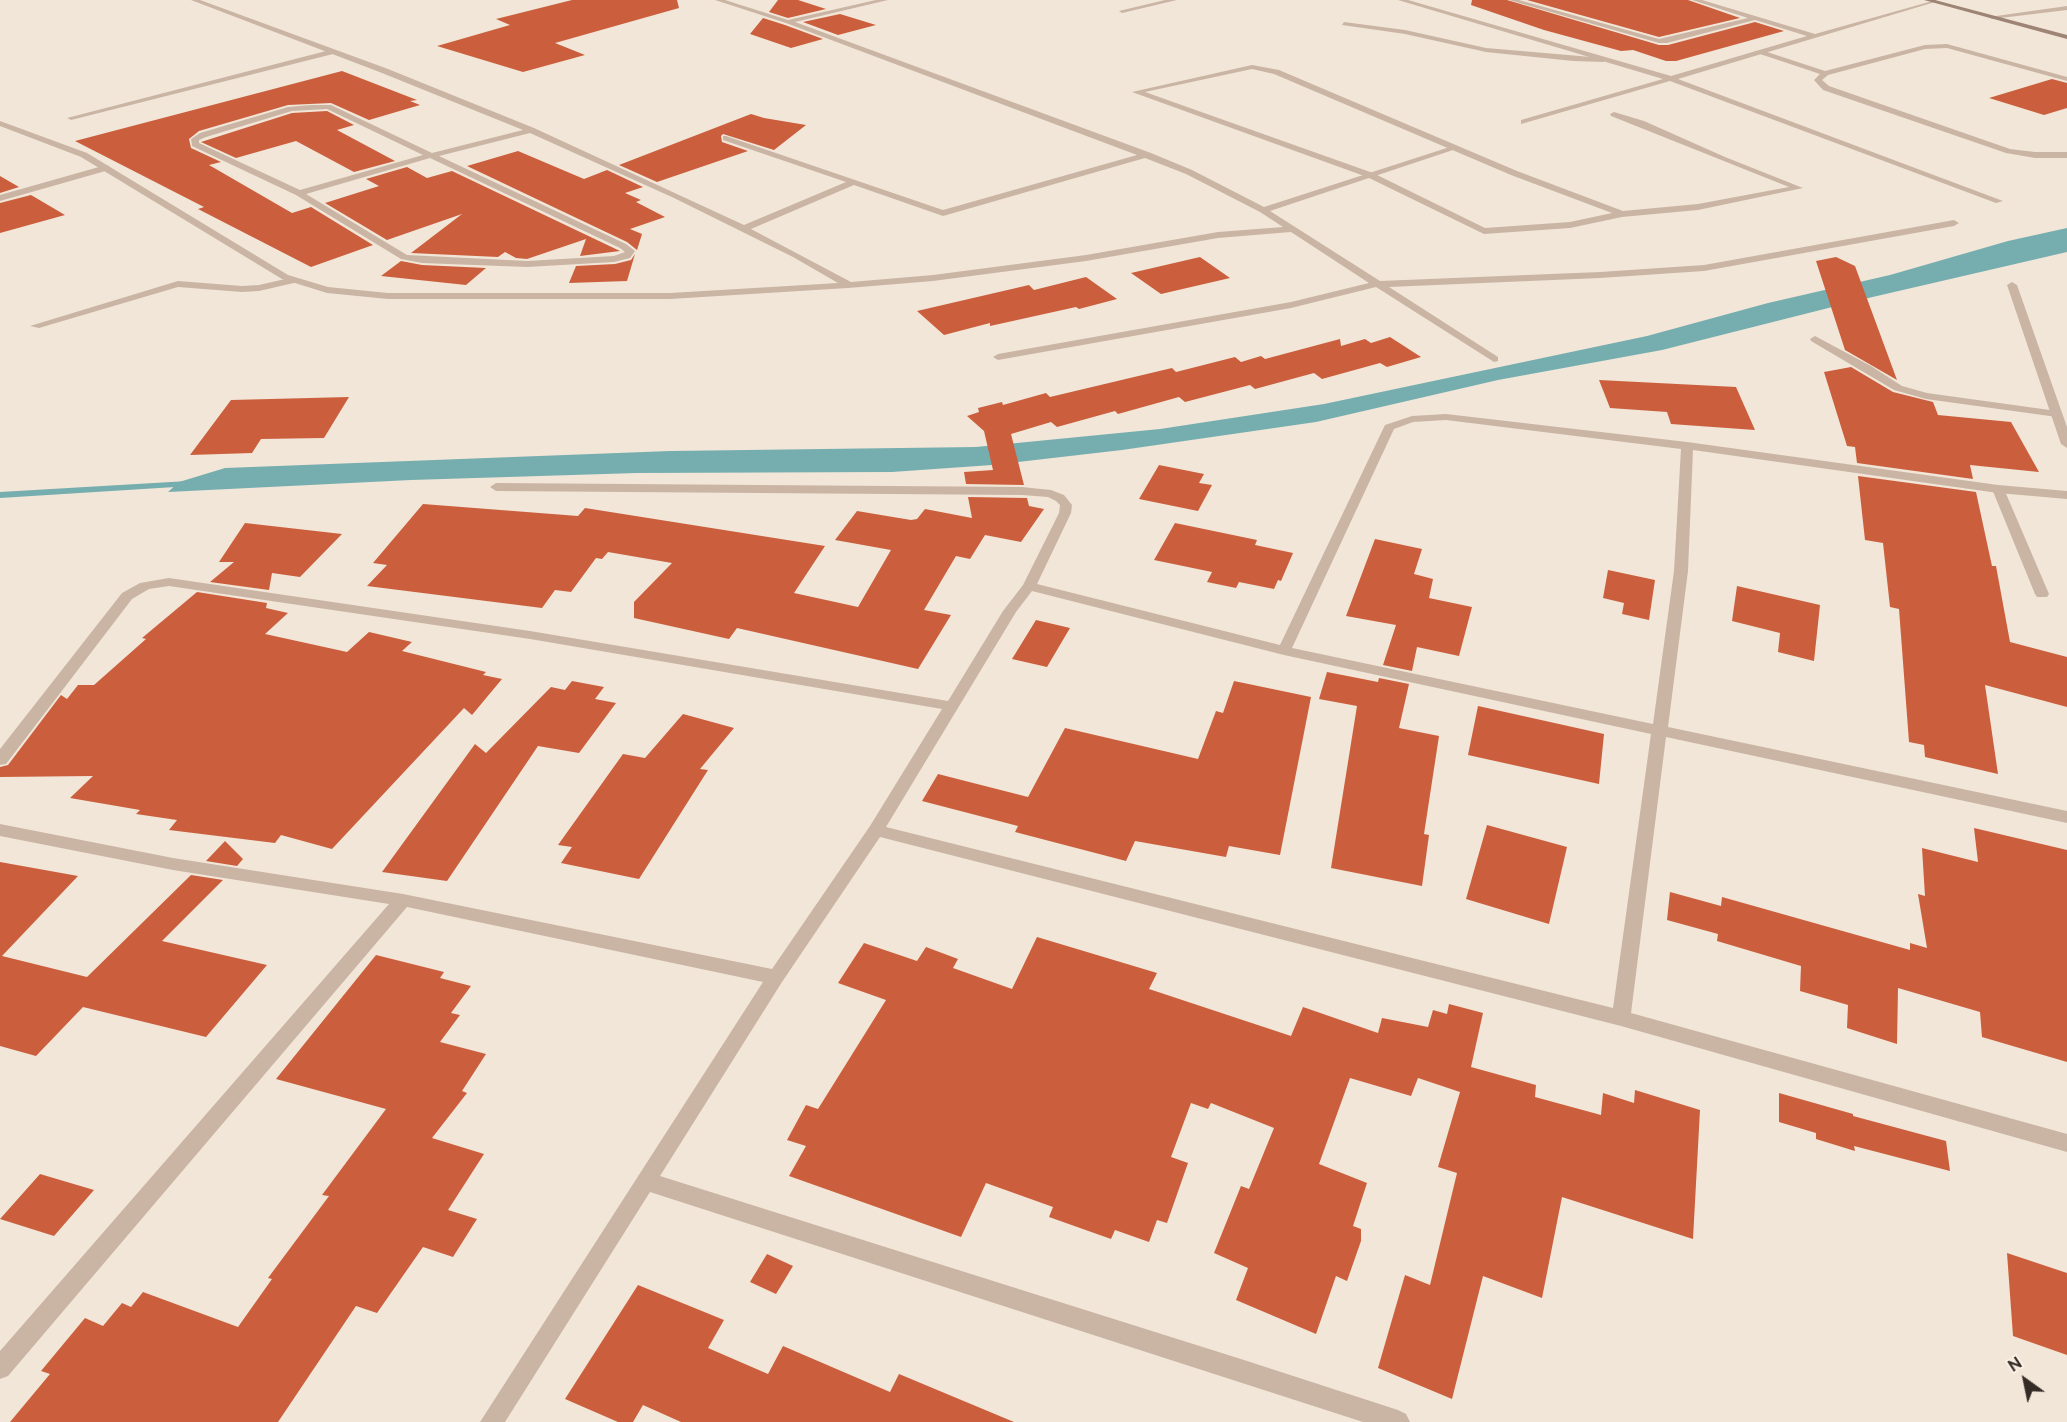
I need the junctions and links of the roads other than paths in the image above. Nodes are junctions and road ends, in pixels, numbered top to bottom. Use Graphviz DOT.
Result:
graph roads {
  1 [pos="194,0"];
  2 [pos="717,0"];
  3 [pos="885,0"];
  4 [pos="1174,0"];
  5 [pos="1401,0"];
  6 [pos="1512,0"];
  7 [pos="1695,0"];
  8 [pos="1930,1"];
  9 [pos="2067,8"];
  10 [pos="1122,11"];
  11 [pos="1992,17"];
  12 [pos="1756,18"];
  13 [pos="788,22"];
  14 [pos="1344,24"];
  15 [pos="1815,36"];
  16 [pos="2067,37"];
  17 [pos="330,52"];
  18 [pos="1758,52"];
  19 [pos="1604,60"];
  20 [pos="1825,74"];
  21 [pos="1669,78"];
  22 [pos="2067,79"];
  23 [pos="1614,114"];
  24 [pos="70,118"];
  25 [pos="1524,122"];
  26 [pos="0,123"];
  27 [pos="531,130"];
  28 [pos="726,138"];
  29 [pos="1453,147"];
  30 [pos="1148,155"];
  31 [pos="2067,155"];
  32 [pos="429,156"];
  33 [pos="106,168"];
  34 [pos="1370,175"];
  35 [pos="854,182"];
  36 [pos="299,193"];
  37 [pos="0,198"];
  38 [pos="1999,201"];
  39 [pos="1263,210"];
  40 [pos="1622,214"];
  41 [pos="1954,223"];
  42 [pos="743,229"];
  43 [pos="1293,229"];
  44 [pos="294,280"];
  45 [pos="1378,284"];
  46 [pos="848,285"];
  47 [pos="2012,285"];
  48 [pos="35,326"];
  49 [pos="1815,339"];
  50 [pos="998,357"];
  51 [pos="1494,359"];
  52 [pos="2057,414"];
  53 [pos="2067,444"];
  54 [pos="1687,446"];
  55 [pos="496,487"];
  56 [pos="1998,489"];
  57 [pos="2067,495"];
  58 [pos="1029,586"];
  59 [pos="2042,594"];
  60 [pos="1284,651"];
  61 [pos="951,706"];
  62 [pos="1660,732"];
  63 [pos="0,760"];
  64 [pos="2067,817"];
  65 [pos="0,830"];
  66 [pos="876,830"];
  67 [pos="403,900"];
  68 [pos="776,977"];
  69 [pos="1621,1018"];
  70 [pos="2067,1143"];
  71 [pos="645,1181"];
  72 [pos="0,1368"];
  73 [pos="492,1422"];
  74 [pos="1398,1422"];
  1 -- 17 [label="street"];
  2 -- 13 [label="street"];
  3 -- 13 [label="street"];
  4 -- 10 [label="street"];
  5 -- 19 [label="street"];
  6 -- 12 [label="street"];
  7 -- 12 [label="street"];
  8 -- 11 [label="street"];
  8 -- 15 [label="street"];
  9 -- 11 [label="street"];
  11 -- 16 [label="street"];
  12 -- 15 [label="street"];
  13 -- 30 [label="street"];
  14 -- 19 [label="street"];
  15 -- 18 [label="street"];
  17 -- 24 [label="street"];
  17 -- 27 [label="street"];
  18 -- 20 [label="street"];
  18 -- 21 [label="street"];
  19 -- 21 [label="street"];
  20 -- 22 [label="street"];
  20 -- 31 [label="street"];
  21 -- 25 [label="street"];
  21 -- 38 [label="street"];
  23 -- 40 [label="street"];
  26 -- 33 [label="street"];
  27 -- 32 [label="street"];
  27 -- 42 [label="street"];
  28 -- 35 [label="street"];
  29 -- 34 [label="street"];
  29 -- 34 [label="street"];
  29 -- 40 [label="street"];
  30 -- 35 [label="street"];
  30 -- 39 [label="street"];
  32 -- 36 [label="street"];
  32 -- 36 [label="street"];
  32 -- 36 [label="street"];
  33 -- 37 [label="street"];
  33 -- 44 [label="street"];
  34 -- 39 [label="street"];
  34 -- 40 [label="street"];
  35 -- 42 [label="street"];
  39 -- 43 [label="street"];
  41 -- 45 [label="street"];
  42 -- 46 [label="street"];
  43 -- 45 [label="street"];
  43 -- 46 [label="street"];
  44 -- 46 [label="street"];
  44 -- 48 [label="street"];
  45 -- 50 [label="street"];
  45 -- 51 [label="street"];
  47 -- 52 [label="street"];
  49 -- 52 [label="street"];
  52 -- 53 [label="street"];
  54 -- 56 [label="street"];
  54 -- 60 [label="street"];
  54 -- 62 [label="street"];
  55 -- 58 [label="street"];
  56 -- 57 [label="street"];
  56 -- 59 [label="street"];
  58 -- 60 [label="street"];
  58 -- 61 [label="street"];
  60 -- 62 [label="street"];
  61 -- 63 [label="street"];
  61 -- 66 [label="street"];
  62 -- 64 [label="street"];
  62 -- 69 [label="street"];
  65 -- 67 [label="street"];
  66 -- 68 [label="street"];
  66 -- 69 [label="street"];
  67 -- 68 [label="street"];
  67 -- 72 [label="street"];
  68 -- 71 [label="street"];
  69 -- 70 [label="street"];
  71 -- 73 [label="street"];
  71 -- 74 [label="street"];
}
